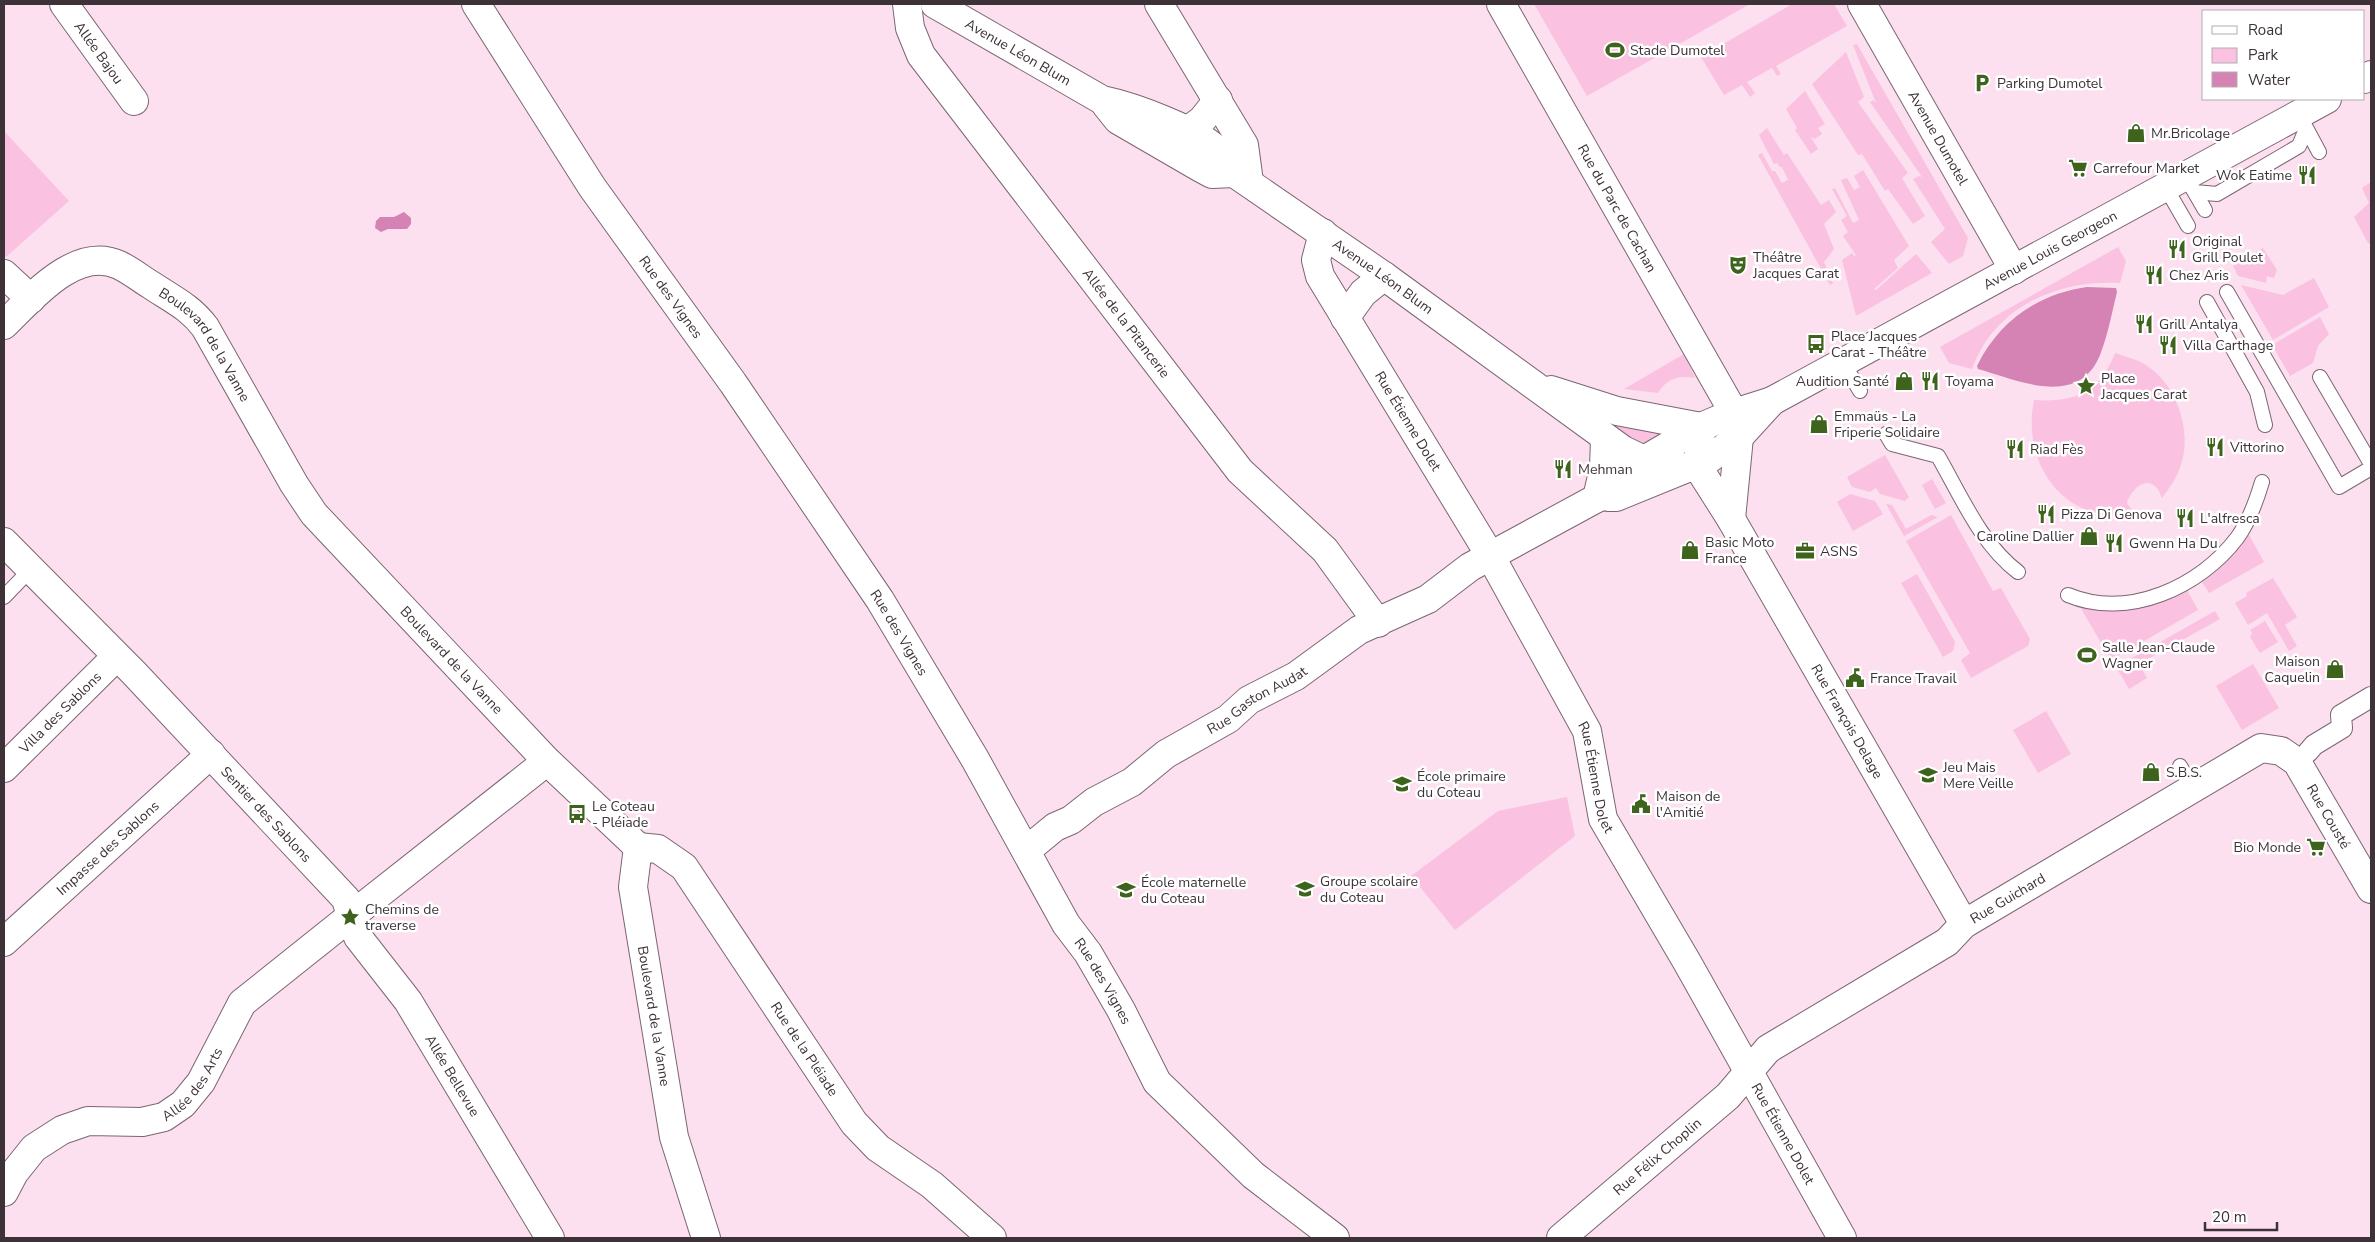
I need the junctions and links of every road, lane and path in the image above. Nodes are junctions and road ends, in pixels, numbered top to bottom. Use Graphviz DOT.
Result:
graph roads {
  1 [pos="64,4"];
  2 [pos="476,4"];
  3 [pos="907,4"];
  4 [pos="935,4"];
  5 [pos="1159,4"];
  6 [pos="1501,4"];
  7 [pos="1862,4"];
  8 [pos="1102,100"];
  9 [pos="1218,100"];
  10 [pos="2326,100"];
  11 [pos="134,101"];
  12 [pos="2302,122"];
  13 [pos="1187,131"];
  14 [pos="2320,152"];
  15 [pos="1242,178"];
  16 [pos="2182,185"];
  17 [pos="2205,210"];
  18 [pos="2188,226"];
  19 [pos="1323,233"];
  20 [pos="2014,270"];
  21 [pos="4,274"];
  22 [pos="1384,276"];
  23 [pos="2226,292"];
  24 [pos="31,299"];
  25 [pos="2207,302"];
  26 [pos="1345,318"];
  27 [pos="4,325"];
  28 [pos="1843,362"];
  29 [pos="2320,377"];
  30 [pos="1528,383"];
  31 [pos="1860,391"];
  32 [pos="1737,425"];
  33 [pos="2265,425"];
  34 [pos="1701,426"];
  35 [pos="1886,434"];
  36 [pos="1606,438"];
  37 [pos="1644,460"];
  38 [pos="2371,464"];
  39 [pos="1692,467"];
  40 [pos="2371,468"];
  41 [pos="2262,482"];
  42 [pos="1597,498"];
  43 [pos="1731,519"];
  44 [pos="4,542"];
  45 [pos="1491,557"];
  46 [pos="32,568"];
  47 [pos="2018,572"];
  48 [pos="2068,595"];
  49 [pos="4,597"];
  50 [pos="1378,623"];
  51 [pos="116,657"];
  52 [pos="2371,697"];
  53 [pos="2294,752"];
  54 [pos="211,754"];
  55 [pos="541,766"];
  56 [pos="4,768"];
  57 [pos="638,847"];
  58 [pos="1027,850"];
  59 [pos="2371,889"];
  60 [pos="351,916"];
  61 [pos="1964,924"];
  62 [pos="4,942"];
  63 [pos="1748,1071"];
  64 [pos="4,1192"];
  65 [pos="550,1238"];
  66 [pos="705,1238"];
  67 [pos="992,1238"];
  68 [pos="1336,1238"];
  69 [pos="1561,1238"];
  70 [pos="1842,1238"];
  1 -- 11 [label="street, Allée Bajou"];
  2 -- 58 [label="street, Rue des Vignes"];
  3 -- 50 [label="street, Allée de la Pitancerie"];
  4 -- 8 [label="street, Avenue Léon Blum"];
  5 -- 9 [label="street"];
  6 -- 32 [label="street, Rue du Parc de Cachan"];
  7 -- 20 [label="street, Avenue Dumotel"];
  8 -- 13 [label="street, Avenue Léon Blum"];
  8 -- 15 [label="street, Avenue Léon Blum"];
  9 -- 13 [label="street"];
  9 -- 15 [label="street"];
  10 -- 12 [label="street, Avenue Louis Georgeon"];
  12 -- 14 [label="lane"];
  12 -- 16 [label="street, Avenue Louis Georgeon"];
  13 -- 15 [label="street, Avenue Léon Blum"];
  15 -- 19 [label="street, Avenue Léon Blum"];
  16 -- 17 [label="lane"];
  16 -- 18 [label="lane"];
  16 -- 20 [label="street, Avenue Louis Georgeon"];
  19 -- 22 [label="street, Avenue Léon Blum"];
  19 -- 26 [label="street, Rue Étienne Dolet"];
  20 -- 28 [label="street, Avenue Louis Georgeon"];
  21 -- 24 [label="street"];
  22 -- 26 [label="street"];
  22 -- 30 [label="street, Avenue Léon Blum"];
  23 -- 40 [label="lane"];
  24 -- 27 [label="street, Boulevard de la Vanne"];
  24 -- 57 [label="street, Boulevard de la Vanne"];
  25 -- 33 [label="lane"];
  26 -- 45 [label="street, Rue Étienne Dolet"];
  28 -- 31 [label="lane"];
  28 -- 32 [label="street, Avenue Louis Georgeon"];
  29 -- 38 [label="lane"];
  30 -- 34 [label="street, Avenue Léon Blum"];
  30 -- 36 [label="street, Avenue Léon Blum"];
  32 -- 34 [label="street, Avenue Louis Georgeon"];
  32 -- 39 [label="street, Avenue Louis Georgeon"];
  32 -- 43 [label="street"];
  34 -- 37 [label="street, Avenue Louis Georgeon"];
  34 -- 39 [label="street"];
  35 -- 47 [label="lane"];
  36 -- 37 [label="street, Avenue Léon Blum"];
  36 -- 42 [label="street"];
  37 -- 39 [label="street"];
  37 -- 42 [label="street, Avenue Louis Georgeon"];
  39 -- 42 [label="street, Avenue Louis Georgeon"];
  39 -- 43 [label="street, Rue François Delage"];
  41 -- 48 [label="lane"];
  42 -- 45 [label="street, Avenue Louis Georgeon"];
  43 -- 61 [label="street, Rue François Delage"];
  44 -- 46 [label="street, Sentier des Sablons"];
  45 -- 50 [label="street, Rue Gaston Audat"];
  45 -- 63 [label="street, Rue Étienne Dolet"];
  46 -- 49 [label="lane"];
  46 -- 51 [label="street, Sentier des Sablons"];
  50 -- 58 [label="street, Rue Gaston Audat"];
  51 -- 54 [label="street, Sentier des Sablons"];
  51 -- 56 [label="street, Villa des Sablons"];
  52 -- 53 [label="street"];
  53 -- 59 [label="street, Rue Cousté"];
  53 -- 61 [label="street, Rue Guichard"];
  54 -- 60 [label="street, Sentier des Sablons"];
  54 -- 62 [label="street, Impasse des Sablons"];
  55 -- 60 [label="street"];
  57 -- 66 [label="street, Boulevard de la Vanne"];
  57 -- 67 [label="street, Rue de la Pléiade"];
  58 -- 68 [label="street, Rue des Vignes"];
  60 -- 64 [label="street, Allée des Arts"];
  60 -- 65 [label="street, Allée Bellevue"];
  61 -- 63 [label="street, Rue Guichard"];
  63 -- 69 [label="street, Rue Félix Choplin"];
  63 -- 70 [label="street, Rue Étienne Dolet"];
}
